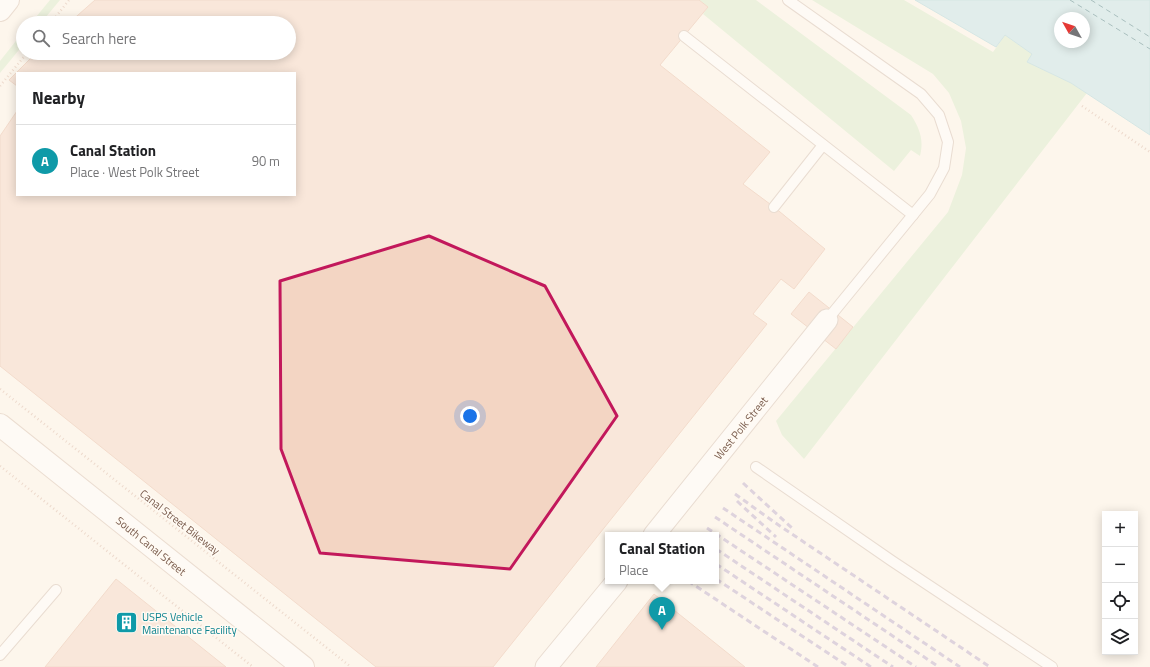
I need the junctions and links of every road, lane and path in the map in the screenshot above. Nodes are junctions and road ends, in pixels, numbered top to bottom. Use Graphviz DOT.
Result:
graph roads {
  1 [pos="8,0"];
  2 [pos="69,0"];
  3 [pos="788,0"];
  4 [pos="0,10"];
  5 [pos="56,16"];
  6 [pos="684,36"];
  7 [pos="20,60"];
  8 [pos="0,86"];
  9 [pos="1082,106"];
  10 [pos="823,145"];
  11 [pos="1150,152"];
  12 [pos="774,207"];
  13 [pos="913,215"];
  14 [pos="827,320"];
  15 [pos="0,389"];
  16 [pos="0,425"];
  17 [pos="0,466"];
  18 [pos="756,466"];
  19 [pos="656,532"];
  20 [pos="614,584"];
  21 [pos="56,590"];
  22 [pos="0,655"];
  23 [pos="253,667"];
  24 [pos="303,667"];
  25 [pos="351,667"];
  26 [pos="546,667"];
  27 [pos="1052,667"];
  1 -- 4 [label="main road"];
  2 -- 5 [label="path"];
  3 -- 13 [label="lane"];
  6 -- 10 [label="lane"];
  7 -- 8 [label="path"];
  9 -- 11 [label="path"];
  10 -- 12 [label="lane"];
  10 -- 13 [label="lane"];
  13 -- 14 [label="lane"];
  14 -- 19 [label="street, West Polk Street"];
  15 -- 25 [label="path, Canal Street Bikeway"];
  16 -- 24 [label="main road, South Canal Street"];
  17 -- 23 [label="path"];
  18 -- 27 [label="lane"];
  20 -- 26 [label="street"];
  21 -- 22 [label="lane"];
}
